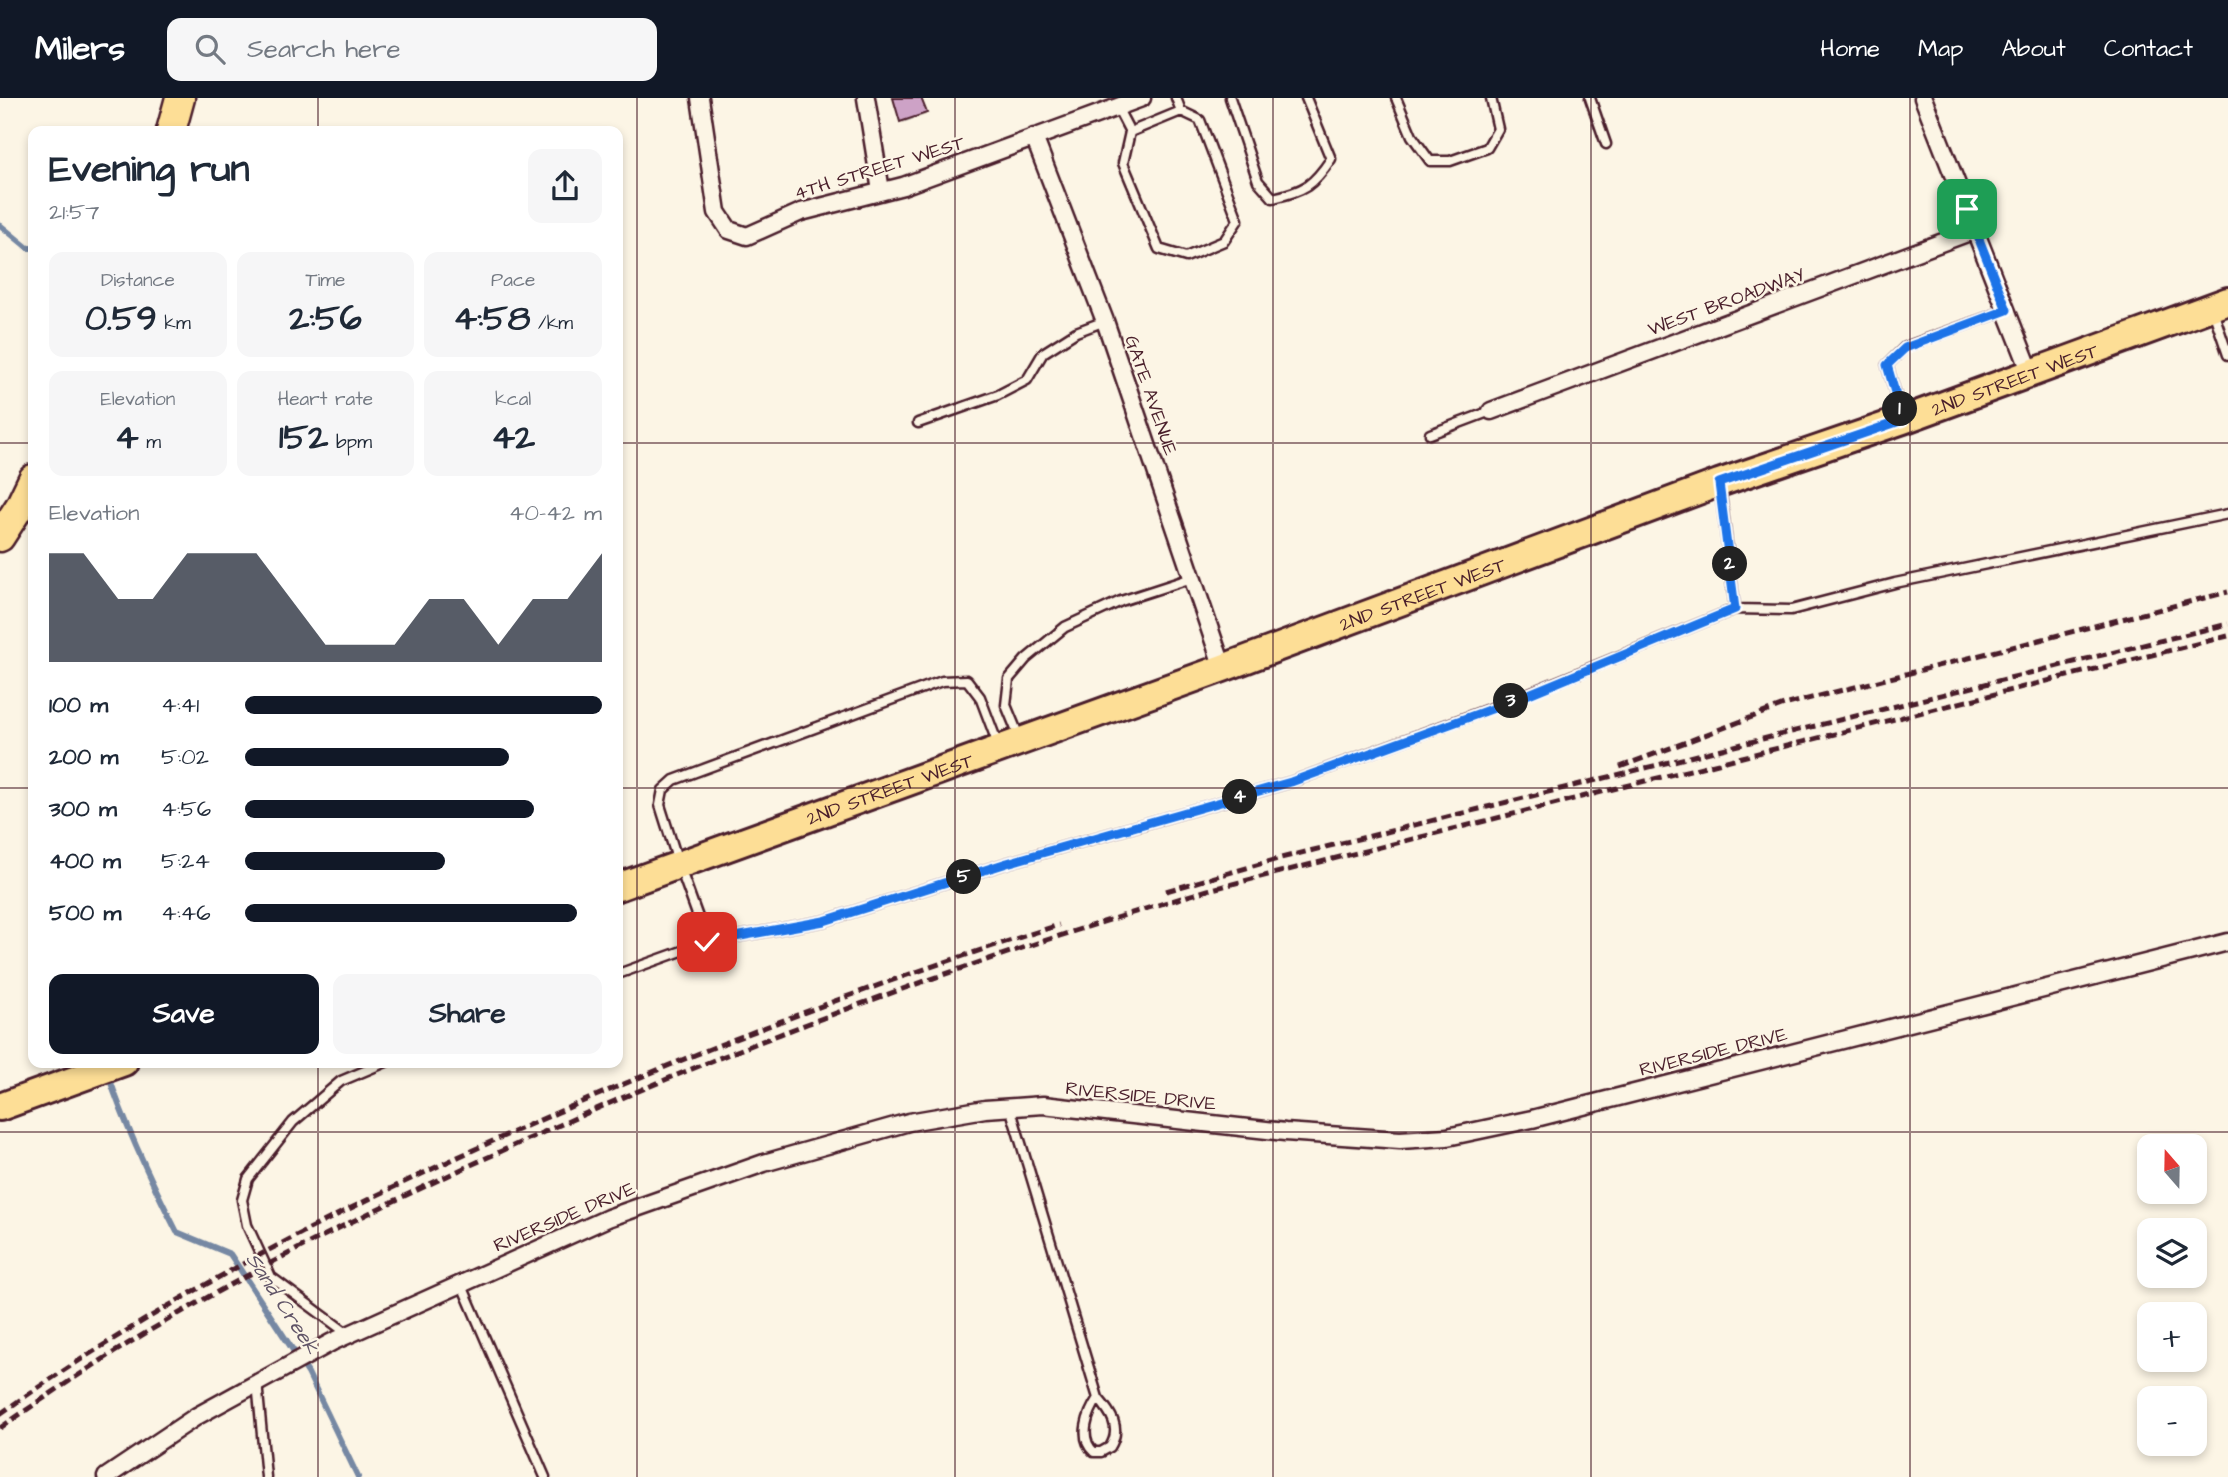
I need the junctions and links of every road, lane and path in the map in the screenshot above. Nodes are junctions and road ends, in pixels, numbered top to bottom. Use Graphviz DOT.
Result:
graph roads {
  1 [pos="180,98"];
  2 [pos="700,98"];
  3 [pos="866,98"];
  4 [pos="1142,98"];
  5 [pos="1176,98"];
  6 [pos="1230,98"];
  7 [pos="1306,98"];
  8 [pos="1396,98"];
  9 [pos="1491,98"];
  10 [pos="1590,98"];
  11 [pos="1923,98"];
  12 [pos="1117,107"];
  13 [pos="1181,111"];
  14 [pos="172,126"];
  15 [pos="1130,132"];
  16 [pos="1034,138"];
  17 [pos="1606,144"];
  18 [pos="881,191"];
  19 [pos="1975,230"];
  20 [pos="2220,304"];
  21 [pos="2007,310"];
  22 [pos="1105,321"];
  23 [pos="2228,355"];
  24 [pos="2031,373"];
  25 [pos="1491,411"];
  26 [pos="1903,420"];
  27 [pos="918,423"];
  28 [pos="1430,434"];
  29 [pos="1719,483"];
  30 [pos="28,490"];
  31 [pos="2228,514"];
  32 [pos="0,537"];
  33 [pos="1192,578"];
  34 [pos="1735,609"];
  35 [pos="1223,668"];
  36 [pos="1011,746"];
  37 [pos="679,866"];
  38 [pos="623,885"];
  39 [pos="707,942"];
  40 [pos="2228,942"];
  41 [pos="623,972"];
  42 [pos="106,1068"];
  43 [pos="372,1068"];
  44 [pos="0,1107"];
  45 [pos="1010,1107"];
  46 [pos="461,1283"];
  47 [pos="349,1334"];
  48 [pos="257,1382"];
  49 [pos="1098,1398"];
  50 [pos="106,1477"];
  51 [pos="266,1477"];
  52 [pos="545,1477"];
  1 -- 14 [label="highway"];
  2 -- 18 [label="street, 4TH STREET WEST"];
  3 -- 18 [label="street"];
  4 -- 12 [label="street, 4TH STREET WEST"];
  5 -- 13 [label="lane"];
  6 -- 7 [label="lane"];
  8 -- 9 [label="lane"];
  10 -- 17 [label="lane"];
  11 -- 19 [label="street"];
  12 -- 15 [label="lane"];
  12 -- 16 [label="street, 4TH STREET WEST"];
  13 -- 15 [label="lane"];
  13 -- 15 [label="lane"];
  16 -- 18 [label="street, 4TH STREET WEST"];
  16 -- 22 [label="street, GATE AVENUE"];
  19 -- 21 [label="street"];
  19 -- 25 [label="street, WEST BROADWAY"];
  20 -- 23 [label="lane"];
  20 -- 24 [label="main road, 2ND STREET WEST"];
  21 -- 24 [label="street"];
  21 -- 26 [label="lane"];
  22 -- 27 [label="lane"];
  22 -- 33 [label="street, GATE AVENUE"];
  24 -- 26 [label="main road, 2ND STREET WEST"];
  25 -- 28 [label="lane"];
  26 -- 29 [label="main road, 2ND STREET WEST"];
  29 -- 34 [label="lane"];
  29 -- 35 [label="main road, 2ND STREET WEST"];
  30 -- 32 [label="highway"];
  31 -- 34 [label="lane"];
  33 -- 35 [label="street, GATE AVENUE"];
  33 -- 36 [label="lane"];
  34 -- 39 [label="lane"];
  35 -- 36 [label="main road, 2ND STREET WEST"];
  36 -- 37 [label="main road, 2ND STREET WEST"];
  36 -- 37 [label="lane"];
  37 -- 38 [label="main road, 2ND STREET WEST"];
  37 -- 39 [label="lane"];
  39 -- 41 [label="lane"];
  40 -- 45 [label="street, RIVERSIDE DRIVE"];
  42 -- 44 [label="main road"];
  43 -- 47 [label="lane"];
  45 -- 46 [label="street, RIVERSIDE DRIVE"];
  45 -- 49 [label="lane"];
  46 -- 47 [label="street, RIVERSIDE DRIVE"];
  46 -- 52 [label="lane"];
  47 -- 48 [label="street, RIVERSIDE DRIVE"];
  48 -- 50 [label="street, RIVERSIDE DRIVE"];
  48 -- 51 [label="lane"];
  49 -- 49 [label="lane"];
}
